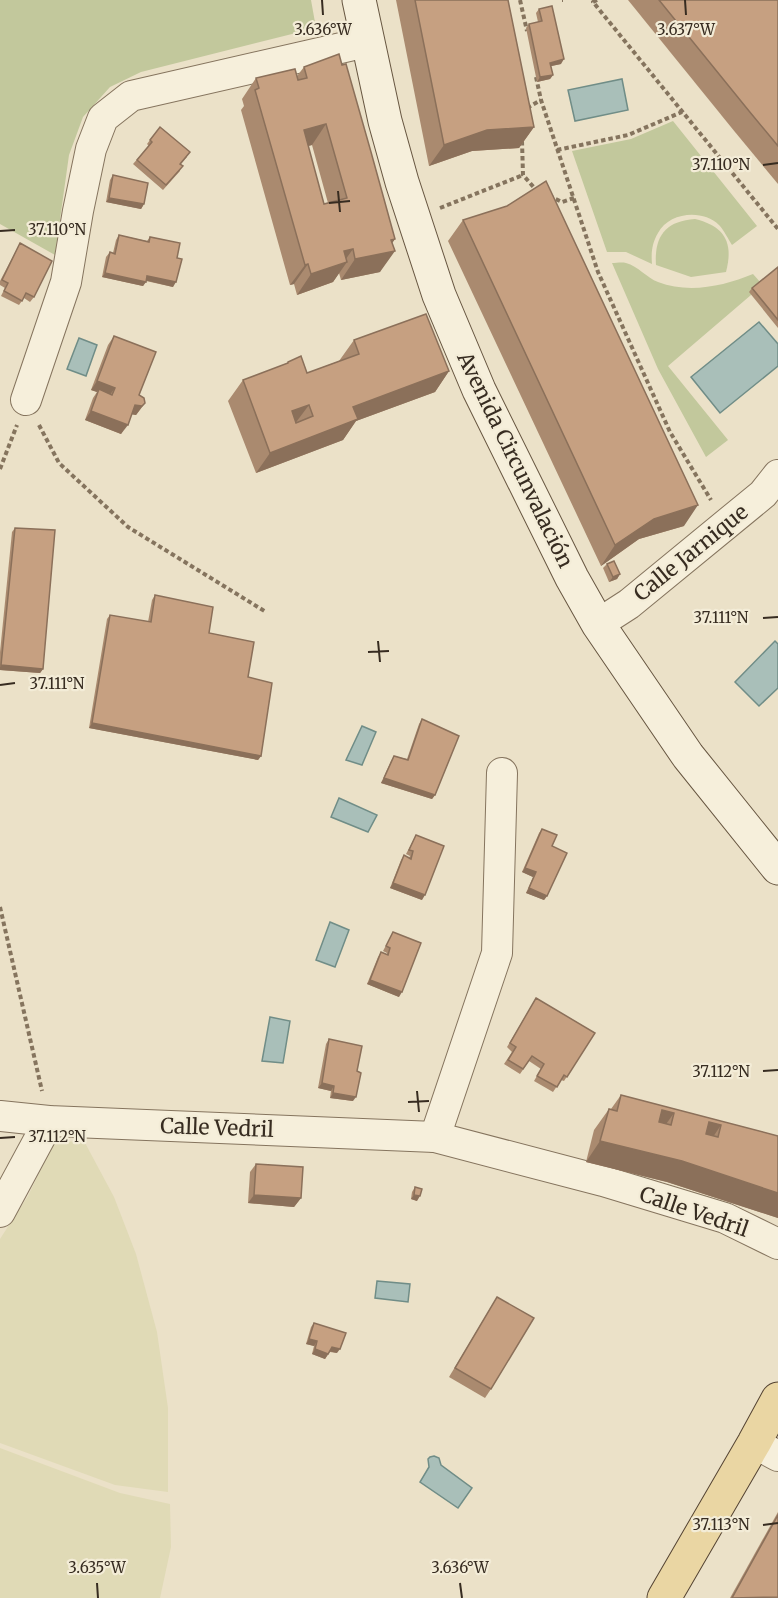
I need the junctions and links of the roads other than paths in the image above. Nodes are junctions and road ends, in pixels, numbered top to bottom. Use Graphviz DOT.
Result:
graph roads {
  1 [pos="359,0"];
  2 [pos="368,42"];
  3 [pos="26,400"];
  4 [pos="778,475"];
  5 [pos="598,624"];
  6 [pos="502,773"];
  7 [pos="778,868"];
  8 [pos="0,1116"];
  9 [pos="49,1121"];
  10 [pos="435,1137"];
  11 [pos="0,1212"];
  12 [pos="778,1244"];
  13 [pos="778,1399"];
  14 [pos="766,1450"];
  15 [pos="667,1597"];
  1 -- 2 [label="street, Avenida Circunvalación"];
  2 -- 3 [label="street"];
  2 -- 5 [label="street, Avenida Circunvalación"];
  4 -- 5 [label="street, Calle Jarnique"];
  5 -- 7 [label="street, Avenida Circunvalación"];
  6 -- 10 [label="street"];
  8 -- 9 [label="street, Calle Vedril"];
  9 -- 10 [label="street, Calle Vedril"];
  9 -- 11 [label="street"];
  10 -- 12 [label="street, Calle Vedril"];
  13 -- 14 [label="main road"];
  14 -- 15 [label="main road"];
}
